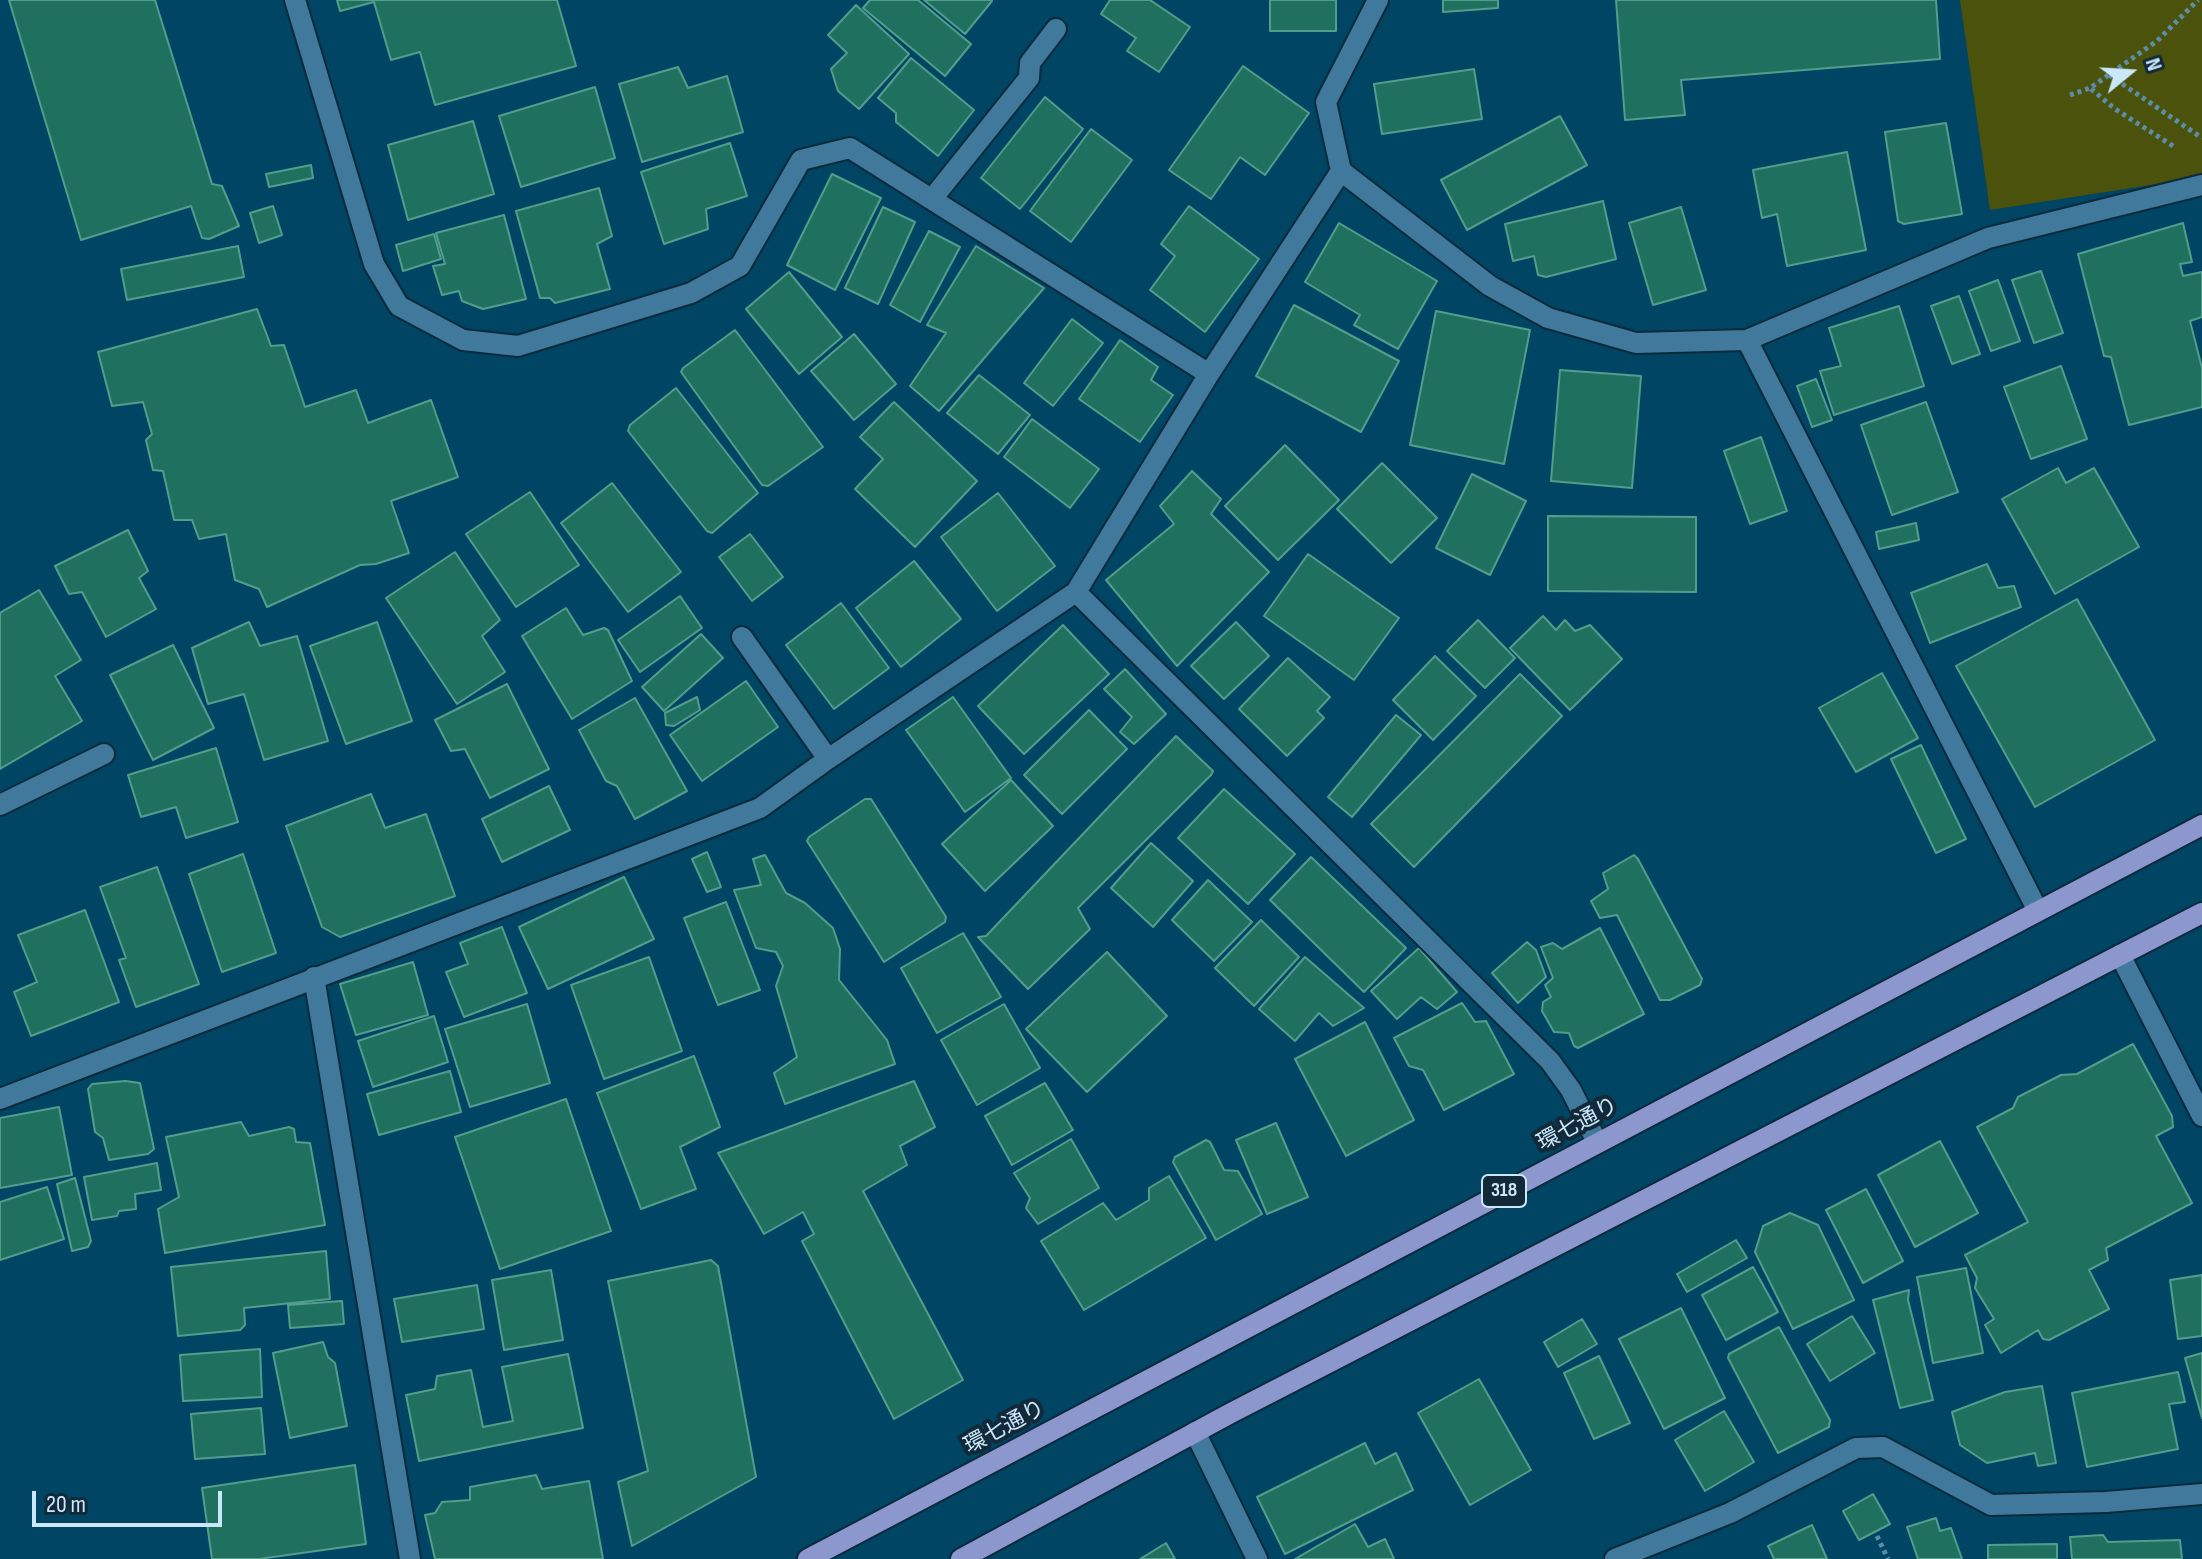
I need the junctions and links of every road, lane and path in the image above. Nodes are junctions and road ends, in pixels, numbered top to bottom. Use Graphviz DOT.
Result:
graph roads {
  1 [pos="295,0"];
  2 [pos="1378,0"];
  3 [pos="2198,0"];
  4 [pos="1056,29"];
  5 [pos="2109,75"];
  6 [pos="2090,88"];
  7 [pos="2070,95"];
  8 [pos="2202,138"];
  9 [pos="2185,154"];
  10 [pos="1341,171"];
  11 [pos="2202,185"];
  12 [pos="932,199"];
  13 [pos="1747,340"];
  14 [pos="1209,374"];
  15 [pos="1076,592"];
  16 [pos="742,637"];
  17 [pos="104,754"];
  18 [pos="828,759"];
  19 [pos="0,805"];
  20 [pos="2202,825"];
  21 [pos="2038,911"];
  22 [pos="2202,913"];
  23 [pos="2120,955"];
  24 [pos="314,977"];
  25 [pos="0,1099"];
  26 [pos="2202,1116"];
  27 [pos="1597,1142"];
  28 [pos="1195,1432"];
  29 [pos="2202,1494"];
  30 [pos="1877,1536"];
  31 [pos="410,1559"];
  32 [pos="808,1559"];
  33 [pos="961,1559"];
  34 [pos="1257,1559"];
  35 [pos="1615,1559"];
  36 [pos="1888,1559"];
  1 -- 12 [label="street"];
  2 -- 10 [label="street"];
  3 -- 5 [label="path"];
  4 -- 12 [label="street"];
  5 -- 6 [label="path"];
  5 -- 8 [label="path"];
  6 -- 7 [label="path"];
  6 -- 9 [label="path"];
  10 -- 13 [label="street"];
  10 -- 14 [label="street"];
  11 -- 13 [label="street"];
  12 -- 14 [label="street"];
  13 -- 21 [label="street"];
  14 -- 15 [label="street"];
  15 -- 18 [label="street"];
  15 -- 27 [label="street"];
  16 -- 18 [label="street"];
  17 -- 19 [label="street"];
  18 -- 24 [label="street"];
  20 -- 21 [label="main road, 環七通り / 318"];
  21 -- 27 [label="main road, 環七通り / 318"];
  22 -- 23 [label="main road"];
  23 -- 26 [label="street"];
  23 -- 28 [label="main road"];
  24 -- 25 [label="street"];
  24 -- 31 [label="street"];
  27 -- 32 [label="main road, 環七通り / 318"];
  28 -- 33 [label="main road"];
  28 -- 34 [label="street"];
  29 -- 35 [label="street"];
  30 -- 36 [label="path"];
}
